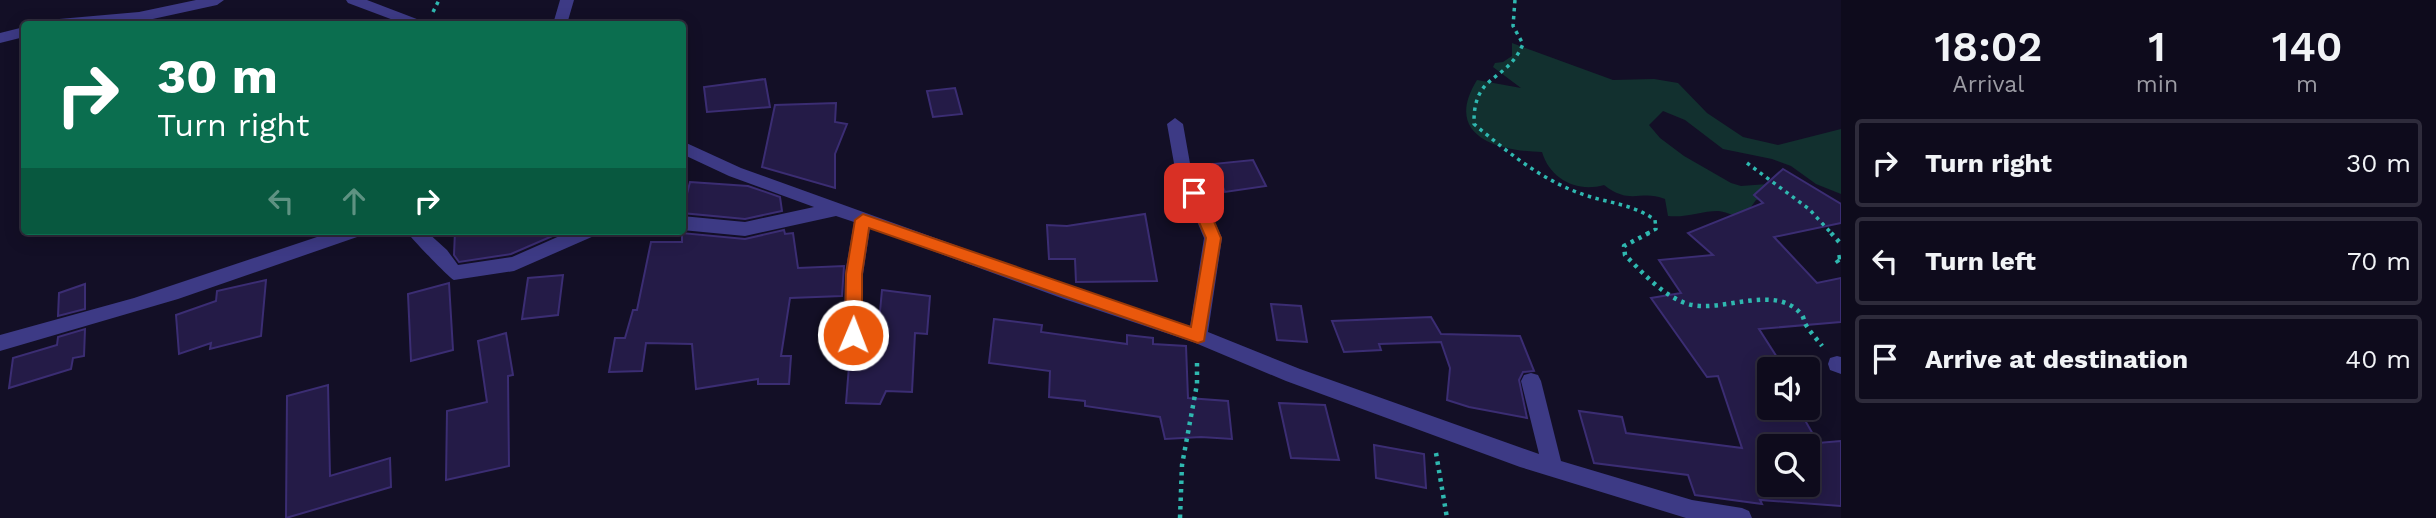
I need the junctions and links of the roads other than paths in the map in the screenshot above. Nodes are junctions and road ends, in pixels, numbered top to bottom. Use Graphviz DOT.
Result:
graph roads {
  1 [pos="217,0"];
  2 [pos="353,0"];
  3 [pos="567,0"];
  4 [pos="373,17"];
  5 [pos="93,21"];
  6 [pos="398,21"];
  7 [pos="561,21"];
  8 [pos="21,33"];
  9 [pos="0,38"];
  10 [pos="1175,124"];
  11 [pos="686,148"];
  12 [pos="837,209"];
  13 [pos="863,220"];
  14 [pos="686,223"];
  15 [pos="342,235"];
  16 [pos="420,235"];
  17 [pos="579,235"];
  18 [pos="853,335"];
  19 [pos="1198,336"];
  20 [pos="0,343"];
  21 [pos="1531,381"];
  22 [pos="1552,467"];
  23 [pos="1742,518"];
  1 -- 5 [label="street"];
  2 -- 4 [label="street"];
  3 -- 7 [label="street"];
  4 -- 6 [label="street"];
  8 -- 9 [label="street"];
  10 -- 19 [label="street"];
  11 -- 12 [label="street"];
  12 -- 13 [label="street"];
  12 -- 14 [label="street"];
  13 -- 18 [label="street"];
  13 -- 19 [label="street"];
  15 -- 20 [label="street"];
  16 -- 17 [label="street"];
  19 -- 22 [label="street"];
  21 -- 22 [label="street"];
  22 -- 23 [label="street"];
}
